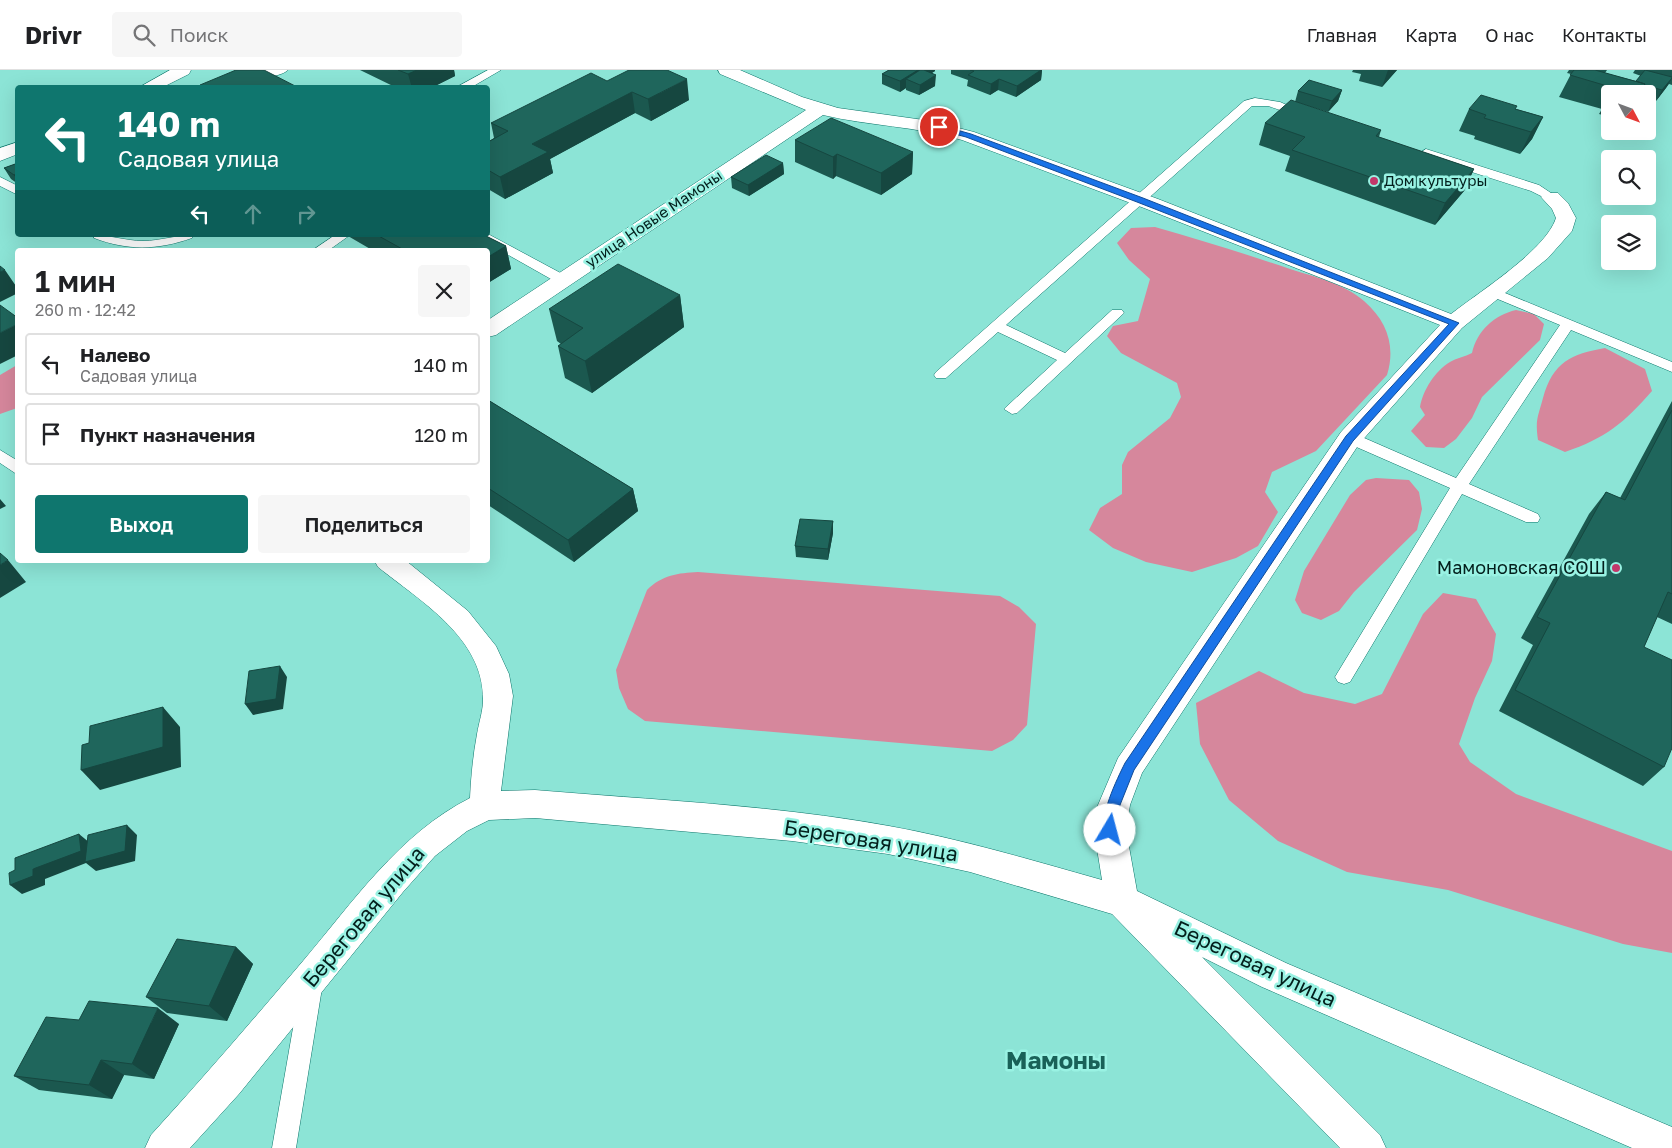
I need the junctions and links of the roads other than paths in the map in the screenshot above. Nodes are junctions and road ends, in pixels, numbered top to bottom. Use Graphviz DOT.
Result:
graph roads {
  1 [pos="183,70"];
  2 [pos="246,70"];
  3 [pos="283,70"];
  4 [pos="470,70"];
  5 [pos="496,70"];
  6 [pos="726,70"];
  7 [pos="483,76"];
  8 [pos="152,85"];
  9 [pos="466,85"];
  10 [pos="820,109"];
  11 [pos="1317,119"];
  12 [pos="15,148"];
  13 [pos="1412,149"];
  14 [pos="0,155"];
  15 [pos="0,181"];
  16 [pos="15,189"];
  17 [pos="1551,196"];
  18 [pos="1140,200"];
  19 [pos="105,237"];
  20 [pos="181,237"];
  21 [pos="339,237"];
  22 [pos="483,237"];
  23 [pos="323,248"];
  24 [pos="563,280"];
  25 [pos="1492,292"];
  26 [pos="1117,313"];
  27 [pos="1454,323"];
  28 [pos="1568,324"];
  29 [pos="996,326"];
  30 [pos="490,329"];
  31 [pos="1066,359"];
  32 [pos="1672,367"];
  33 [pos="941,375"];
  34 [pos="1012,408"];
  35 [pos="1350,438"];
  36 [pos="0,455"];
  37 [pos="15,468"];
  38 [pos="1459,486"];
  39 [pos="1532,518"];
  40 [pos="391,563"];
  41 [pos="1344,676"];
  42 [pos="485,806"];
  43 [pos="1122,901"];
  44 [pos="312,978"];
  45 [pos="1672,1146"];
  46 [pos="164,1148"];
  47 [pos="284,1148"];
  48 [pos="1366,1148"];
  1 -- 8 [label="street"];
  2 -- 3 [label="lane"];
  4 -- 7 [label="lane"];
  5 -- 7 [label="lane"];
  6 -- 10 [label="street"];
  7 -- 9 [label="lane"];
  10 -- 18 [label="street"];
  10 -- 24 [label="street, улица Новые Мамоны"];
  11 -- 18 [label="lane"];
  12 -- 14 [label="street"];
  13 -- 17 [label="lane"];
  15 -- 16 [label="lane"];
  17 -- 25 [label="street"];
  18 -- 27 [label="street"];
  18 -- 29 [label="lane"];
  19 -- 20 [label="lane"];
  21 -- 23 [label="lane"];
  22 -- 24 [label="lane"];
  24 -- 30 [label="street, улица Новые Мамоны"];
  25 -- 27 [label="street"];
  25 -- 28 [label="lane"];
  26 -- 31 [label="lane"];
  27 -- 35 [label="street"];
  28 -- 32 [label="lane"];
  28 -- 38 [label="lane"];
  29 -- 31 [label="lane"];
  29 -- 33 [label="lane"];
  31 -- 34 [label="lane"];
  35 -- 38 [label="lane"];
  35 -- 43 [label="street"];
  36 -- 37 [label="lane"];
  38 -- 39 [label="lane"];
  38 -- 41 [label="lane"];
  40 -- 42 [label="street"];
  42 -- 43 [label="street, Береговая улица"];
  42 -- 44 [label="street, Береговая улица"];
  43 -- 45 [label="street, Береговая улица"];
  43 -- 48 [label="street"];
  44 -- 46 [label="street, Береговая улица"];
  44 -- 47 [label="lane"];
}
